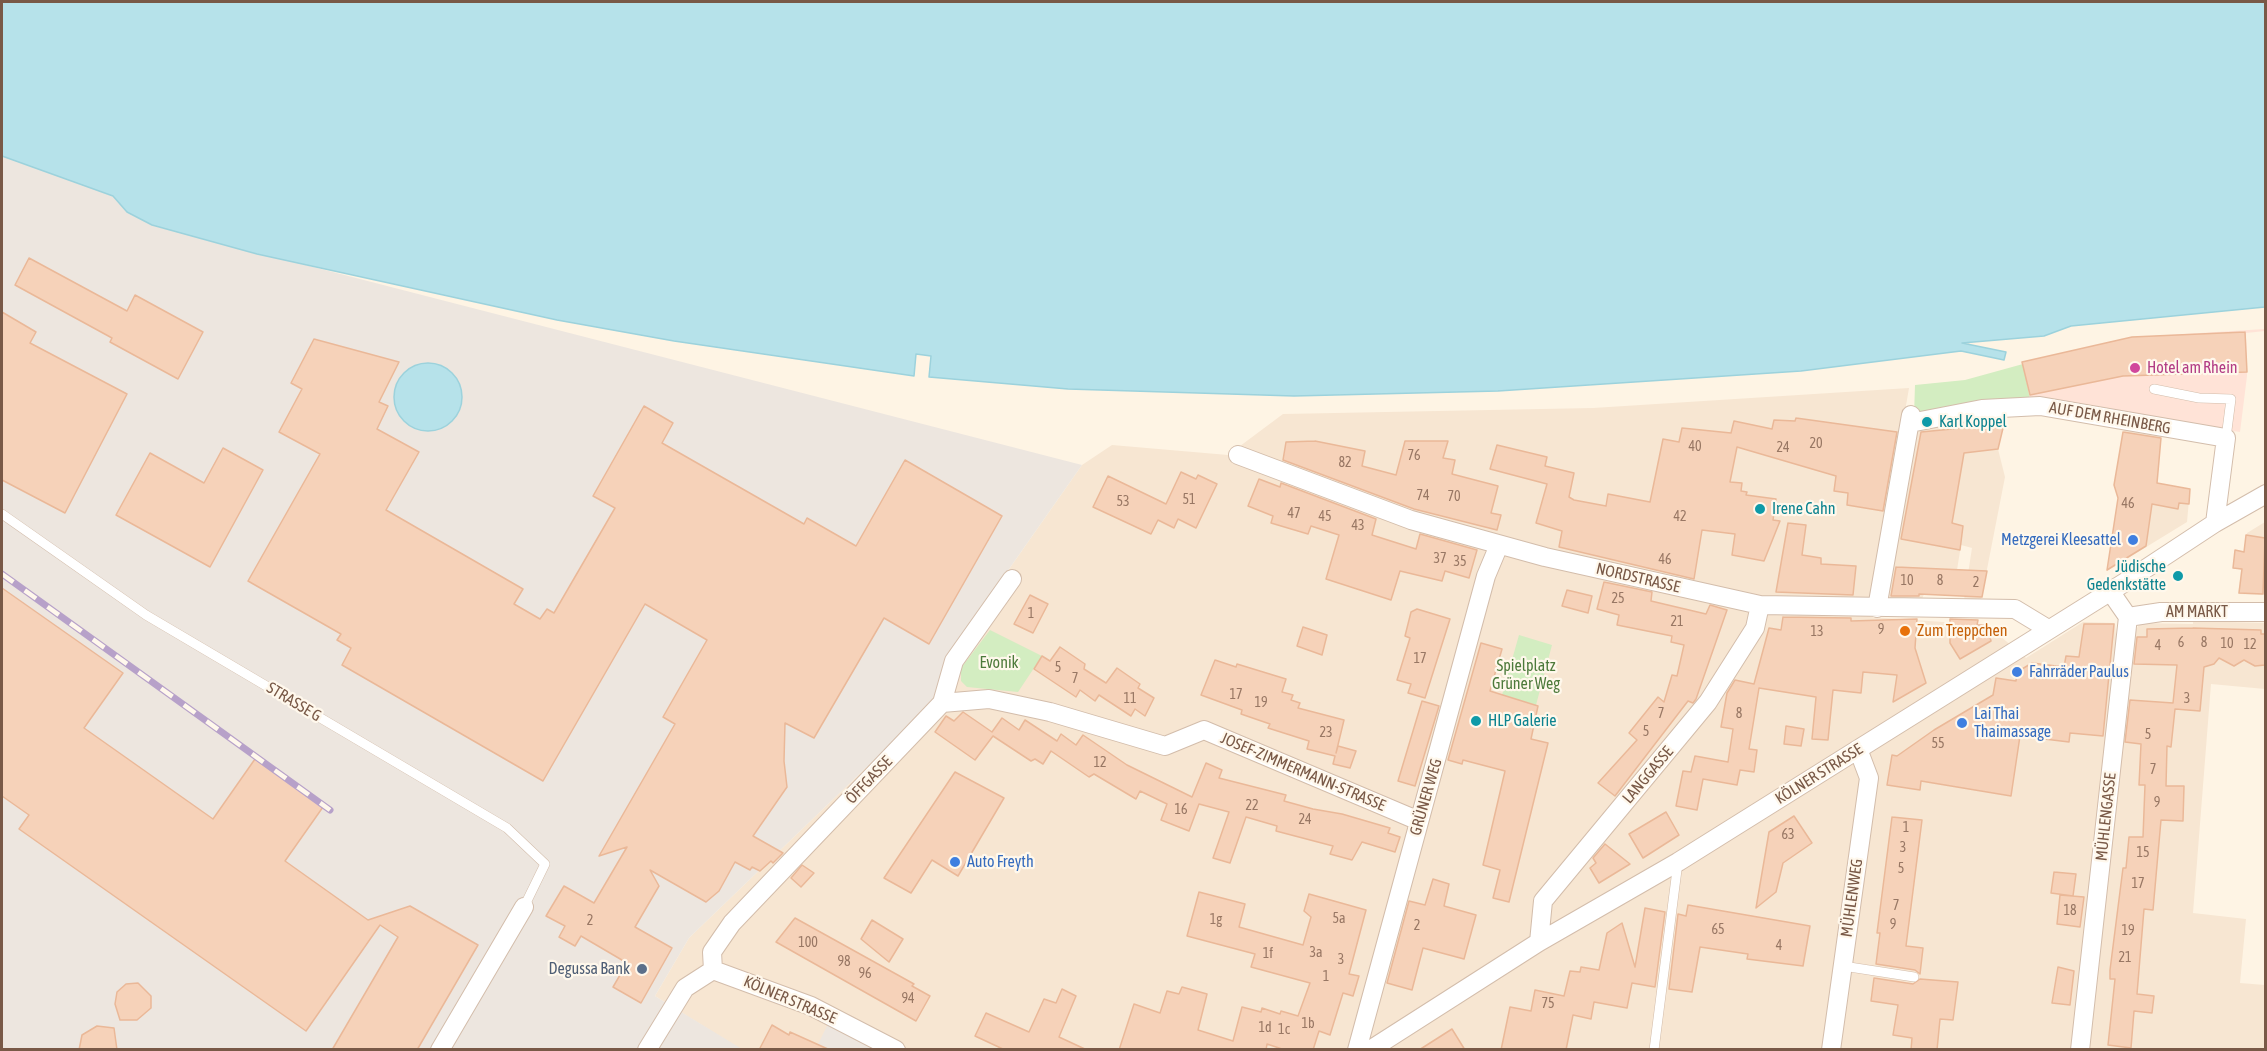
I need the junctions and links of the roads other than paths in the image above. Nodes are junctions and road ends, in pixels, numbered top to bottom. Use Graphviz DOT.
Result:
graph roads {
  1 [pos="2154,389"];
  2 [pos="2226,438"];
  3 [pos="1238,455"];
  4 [pos="2265,494"];
  5 [pos="2,514"];
  6 [pos="2215,523"];
  7 [pos="1499,545"];
  8 [pos="1012,579"];
  9 [pos="2110,591"];
  10 [pos="1760,605"];
  11 [pos="1877,608"];
  12 [pos="2265,612"];
  13 [pos="2128,617"];
  14 [pos="2048,629"];
  15 [pos="942,703"];
  16 [pos="1858,749"];
  17 [pos="1419,821"];
  18 [pos="1678,862"];
  19 [pos="524,907"];
  20 [pos="1539,942"];
  21 [pos="1843,966"];
  22 [pos="713,970"];
  23 [pos="1914,977"];
  24 [pos="440,1050"];
  25 [pos="647,1050"];
  26 [pos="896,1050"];
  27 [pos="1357,1050"];
  28 [pos="1370,1050"];
  29 [pos="1654,1050"];
  30 [pos="1831,1050"];
  31 [pos="2080,1050"];
  1 -- 2 [label="lane"];
  2 -- 6 [label="street"];
  2 -- 11 [label="street, AUF DEM RHEINBERG"];
  3 -- 7 [label="street, NORDSTRASSE"];
  4 -- 6 [label="street, KÖLNER STRASSE"];
  5 -- 19 [label="lane, STRASSE G"];
  6 -- 9 [label="street, KÖLNER STRASSE"];
  7 -- 10 [label="street, NORDSTRASSE"];
  7 -- 17 [label="street, GRÜNER WEG"];
  8 -- 15 [label="street, ÖFFGASSE"];
  9 -- 13 [label="street"];
  9 -- 14 [label="street, KÖLNER STRASSE"];
  10 -- 11 [label="street, NORDSTRASSE"];
  10 -- 20 [label="street, LANGGASSE"];
  11 -- 14 [label="street, NORDSTRASSE"];
  12 -- 13 [label="street, AM MARKT"];
  13 -- 31 [label="street, MÜHLENGASSE"];
  14 -- 16 [label="street, KÖLNER STRASSE"];
  15 -- 17 [label="street, JOSEF-ZIMMERMANN-STRASSE"];
  15 -- 22 [label="street, ÖFFGASSE"];
  16 -- 18 [label="street, KÖLNER STRASSE"];
  16 -- 21 [label="street, MÜHLENWEG"];
  17 -- 27 [label="street, GRÜNER WEG"];
  18 -- 20 [label="street, KÖLNER STRASSE"];
  18 -- 29 [label="lane"];
  19 -- 24 [label="street"];
  20 -- 28 [label="street, KÖLNER STRASSE"];
  21 -- 23 [label="lane"];
  21 -- 30 [label="street, MÜHLENWEG"];
  22 -- 25 [label="street"];
  22 -- 26 [label="street, KÖLNER STRASSE"];
}
